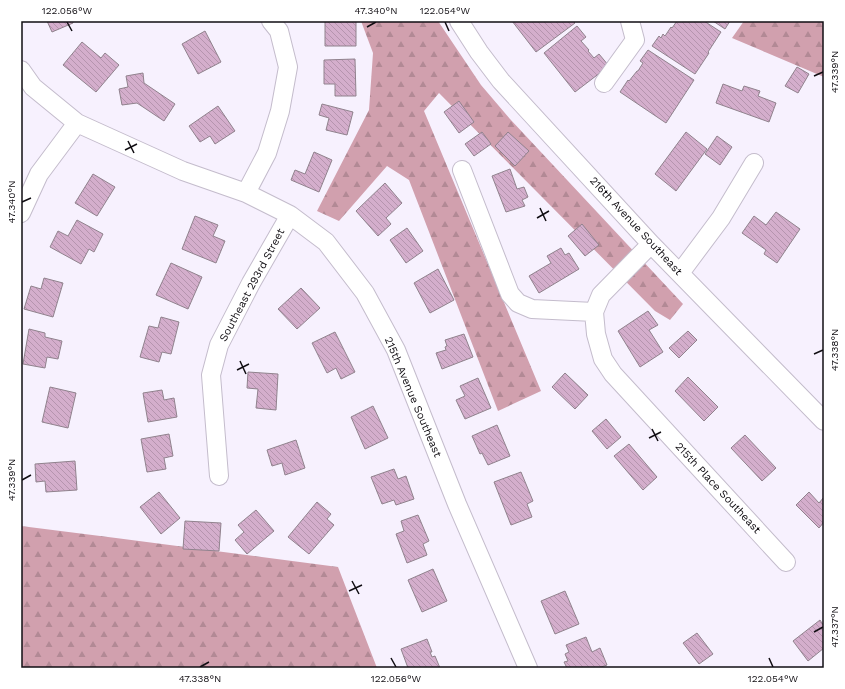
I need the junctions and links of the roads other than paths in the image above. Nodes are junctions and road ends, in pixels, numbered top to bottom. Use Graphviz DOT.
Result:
graph roads {
  1 [pos="271,21"];
  2 [pos="459,21"];
  3 [pos="630,21"];
  4 [pos="21,70"];
  5 [pos="604,83"];
  6 [pos="77,123"];
  7 [pos="754,163"];
  8 [pos="462,170"];
  9 [pos="246,193"];
  10 [pos="21,213"];
  11 [pos="290,215"];
  12 [pos="651,244"];
  13 [pos="680,273"];
  14 [pos="594,312"];
  15 [pos="824,420"];
  16 [pos="219,476"];
  17 [pos="786,562"];
  18 [pos="528,668"];
  1 -- 9 [label="street"];
  2 -- 12 [label="street, 216th Avenue Southeast"];
  3 -- 5 [label="street"];
  4 -- 6 [label="street, 215th Avenue Southeast"];
  6 -- 9 [label="street, 215th Avenue Southeast"];
  6 -- 10 [label="street"];
  7 -- 13 [label="street"];
  8 -- 14 [label="street"];
  9 -- 11 [label="street, 215th Avenue Southeast"];
  11 -- 16 [label="street, Southeast 293rd Street"];
  11 -- 18 [label="street, 215th Avenue Southeast"];
  12 -- 13 [label="street, 216th Avenue Southeast"];
  12 -- 14 [label="street"];
  13 -- 15 [label="street, 216th Avenue Southeast"];
  14 -- 17 [label="street, 215th Place Southeast"];
}
